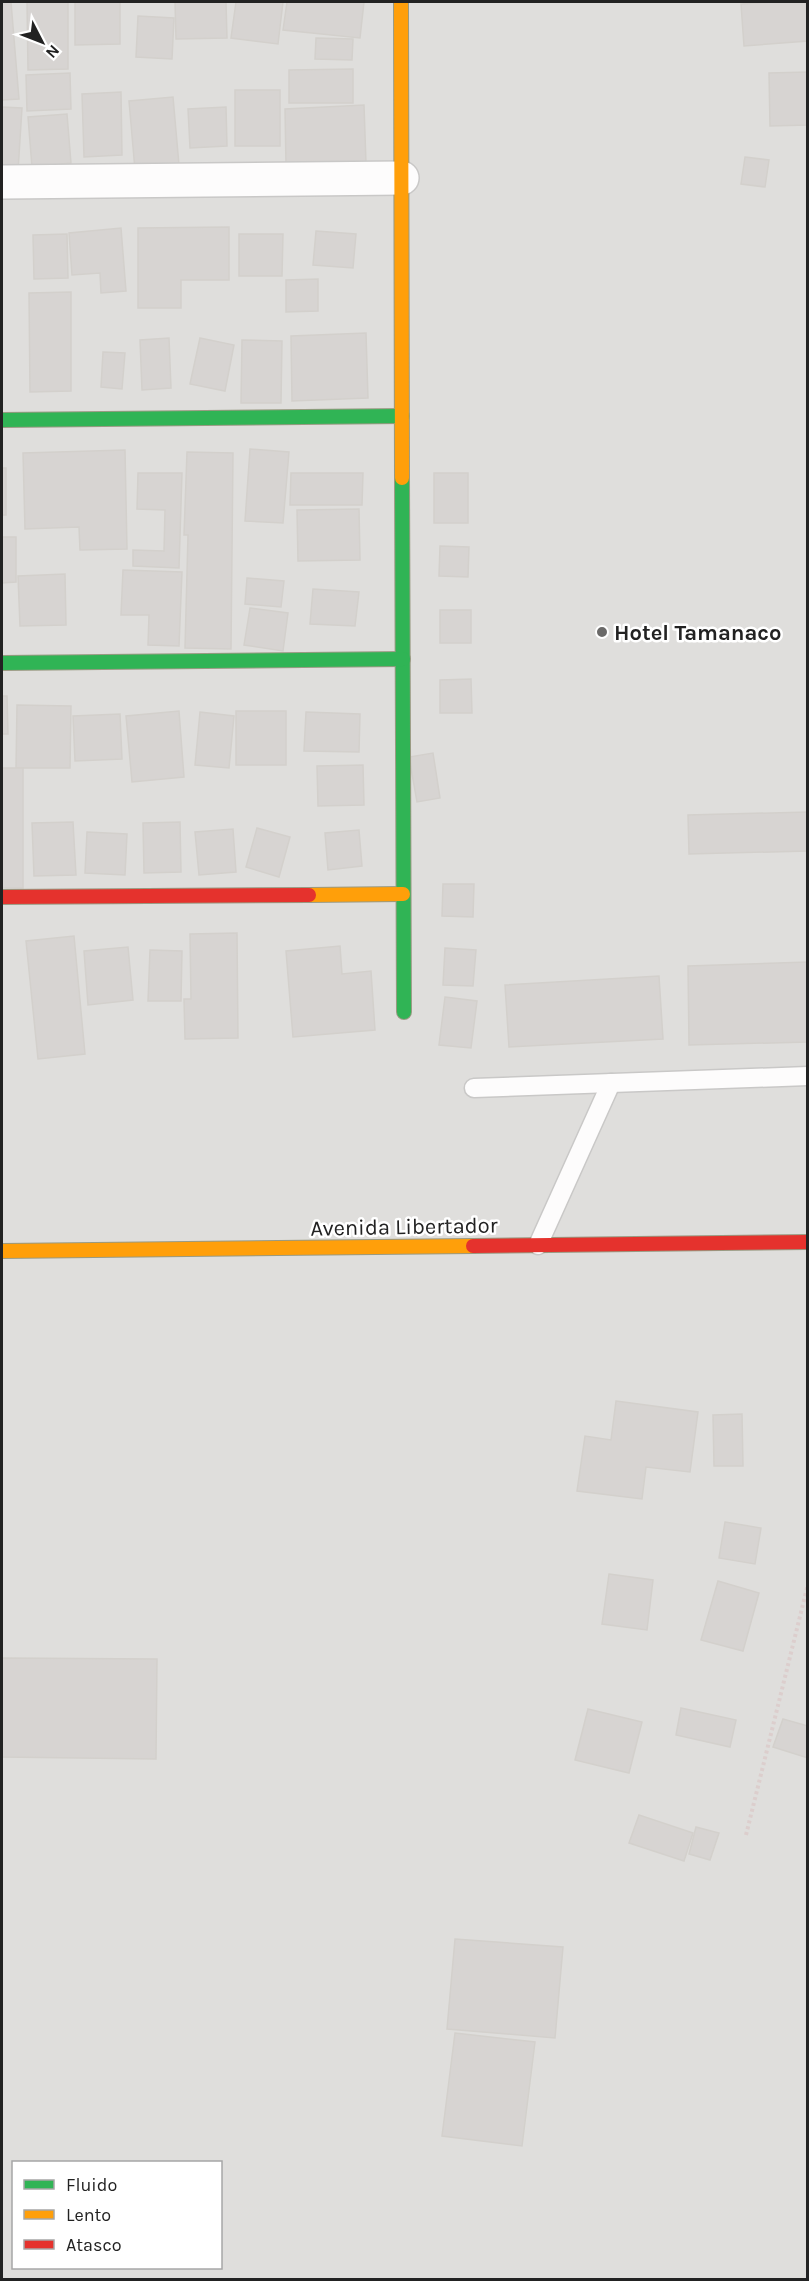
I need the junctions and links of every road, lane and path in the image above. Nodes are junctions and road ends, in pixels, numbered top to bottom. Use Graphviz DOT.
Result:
graph roads {
  1 [pos="401,2"];
  2 [pos="402,178"];
  3 [pos="2,182"];
  4 [pos="402,416"];
  5 [pos="2,420"];
  6 [pos="403,659"];
  7 [pos="2,663"];
  8 [pos="403,894"];
  9 [pos="2,897"];
  10 [pos="404,1012"];
  11 [pos="807,1076"];
  12 [pos="611,1083"];
  13 [pos="474,1088"];
  14 [pos="807,1242"];
  15 [pos="538,1245"];
  16 [pos="2,1251"];
  17 [pos="807,1584"];
  18 [pos="746,1835"];
  1 -- 2 [label="main road"];
  2 -- 3 [label="street"];
  2 -- 4 [label="main road"];
  4 -- 5 [label="main road"];
  4 -- 6 [label="main road"];
  6 -- 7 [label="main road"];
  6 -- 8 [label="main road"];
  8 -- 9 [label="main road"];
  8 -- 10 [label="main road"];
  11 -- 12 [label="lane"];
  12 -- 13 [label="lane"];
  12 -- 15 [label="lane"];
  14 -- 15 [label="main road, Avenida Libertador"];
  15 -- 16 [label="main road, Avenida Libertador"];
  17 -- 18 [label="path"];
}
